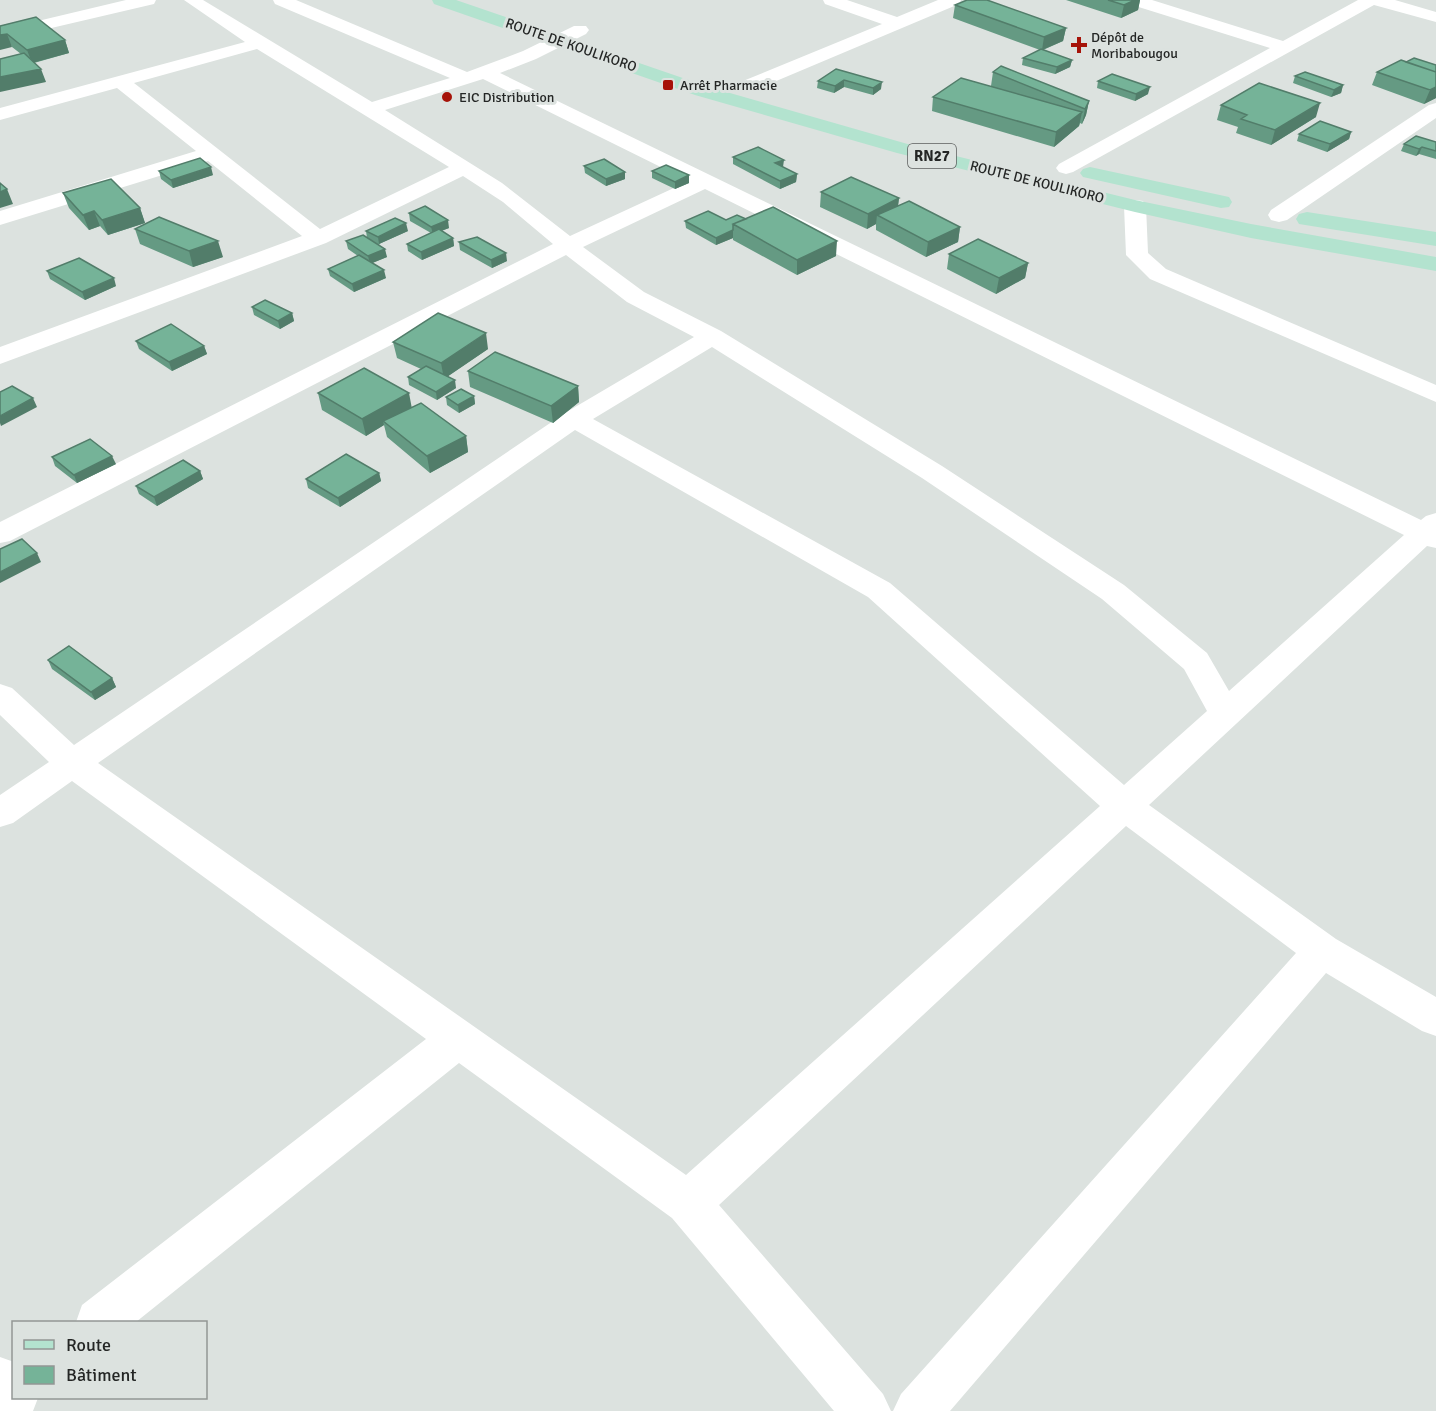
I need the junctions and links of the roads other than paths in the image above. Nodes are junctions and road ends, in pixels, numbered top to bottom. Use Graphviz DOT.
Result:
graph roads {
  1 [pos="148,0"];
  2 [pos="192,0"];
  3 [pos="281,0"];
  4 [pos="440,0"];
  5 [pos="497,0"];
  6 [pos="831,0"];
  7 [pos="953,0"];
  8 [pos="1136,0"];
  9 [pos="1370,0"];
  10 [pos="1376,0"];
  11 [pos="1436,17"];
  12 [pos="897,23"];
  13 [pos="580,30"];
  14 [pos="0,35"];
  15 [pos="560,41"];
  16 [pos="257,44"];
  17 [pos="1285,47"];
  18 [pos="648,52"];
  19 [pos="476,75"];
  20 [pos="728,78"];
  21 [pos="120,81"];
  22 [pos="750,85"];
  23 [pos="795,98"];
  24 [pos="370,109"];
  25 [pos="1436,109"];
  26 [pos="0,114"];
  27 [pos="211,153"];
  28 [pos="1043,163"];
  29 [pos="463,168"];
  30 [pos="1066,168"];
  31 [pos="706,181"];
  32 [pos="1235,205"];
  33 [pos="1135,206"];
  34 [pos="1257,210"];
  35 [pos="1280,215"];
  36 [pos="0,218"];
  37 [pos="318,238"];
  38 [pos="1436,239"];
  39 [pos="569,245"];
  40 [pos="1436,264"];
  41 [pos="712,336"];
  42 [pos="0,356"];
  43 [pos="1436,394"];
  44 [pos="574,419"];
  45 [pos="1432,531"];
  46 [pos="0,534"];
  47 [pos="0,696"];
  48 [pos="1226,715"];
  49 [pos="73,764"];
  50 [pos="1124,806"];
  51 [pos="0,813"];
  52 [pos="1322,951"];
  53 [pos="1436,1018"];
  54 [pos="458,1039"];
  55 [pos="688,1203"];
  56 [pos="102,1321"];
  57 [pos="866,1411"];
  58 [pos="918,1411"];
  1 -- 14 [label="street"];
  2 -- 16 [label="street"];
  3 -- 19 [label="street"];
  4 -- 15 [label="main road, ROUTE DE KOULIKORO / RN27"];
  5 -- 13 [label="main road, ROUTE DE KOULIKORO"];
  6 -- 12 [label="street"];
  7 -- 12 [label="street"];
  8 -- 17 [label="street"];
  9 -- 17 [label="street"];
  10 -- 11 [label="street"];
  12 -- 22 [label="street"];
  13 -- 15 [label="street"];
  13 -- 18 [label="main road, ROUTE DE KOULIKORO"];
  15 -- 19 [label="street"];
  15 -- 33 [label="main road, ROUTE DE KOULIKORO / RN27"];
  16 -- 21 [label="street"];
  16 -- 24 [label="street"];
  17 -- 30 [label="street"];
  19 -- 24 [label="street"];
  19 -- 31 [label="street"];
  20 -- 22 [label="main road"];
  21 -- 26 [label="street"];
  21 -- 27 [label="street"];
  22 -- 23 [label="main road"];
  24 -- 29 [label="street"];
  25 -- 35 [label="street"];
  27 -- 36 [label="street"];
  27 -- 37 [label="street"];
  28 -- 30 [label="main road, ROUTE DE KOULIKORO"];
  29 -- 37 [label="street"];
  29 -- 39 [label="street"];
  30 -- 32 [label="main road, ROUTE DE KOULIKORO"];
  31 -- 39 [label="street"];
  31 -- 45 [label="street"];
  33 -- 40 [label="main road, ROUTE DE KOULIKORO / RN27"];
  33 -- 43 [label="street"];
  34 -- 35 [label="main road"];
  35 -- 38 [label="main road"];
  37 -- 42 [label="street"];
  39 -- 41 [label="street"];
  39 -- 46 [label="street"];
  41 -- 44 [label="street"];
  41 -- 48 [label="street"];
  44 -- 49 [label="street"];
  44 -- 50 [label="street"];
  45 -- 48 [label="street"];
  47 -- 49 [label="street"];
  48 -- 50 [label="street"];
  49 -- 51 [label="street"];
  49 -- 54 [label="street"];
  50 -- 52 [label="street"];
  50 -- 55 [label="street"];
  52 -- 53 [label="street"];
  52 -- 58 [label="street"];
  54 -- 55 [label="street"];
  54 -- 56 [label="street"];
  55 -- 57 [label="street"];
}
